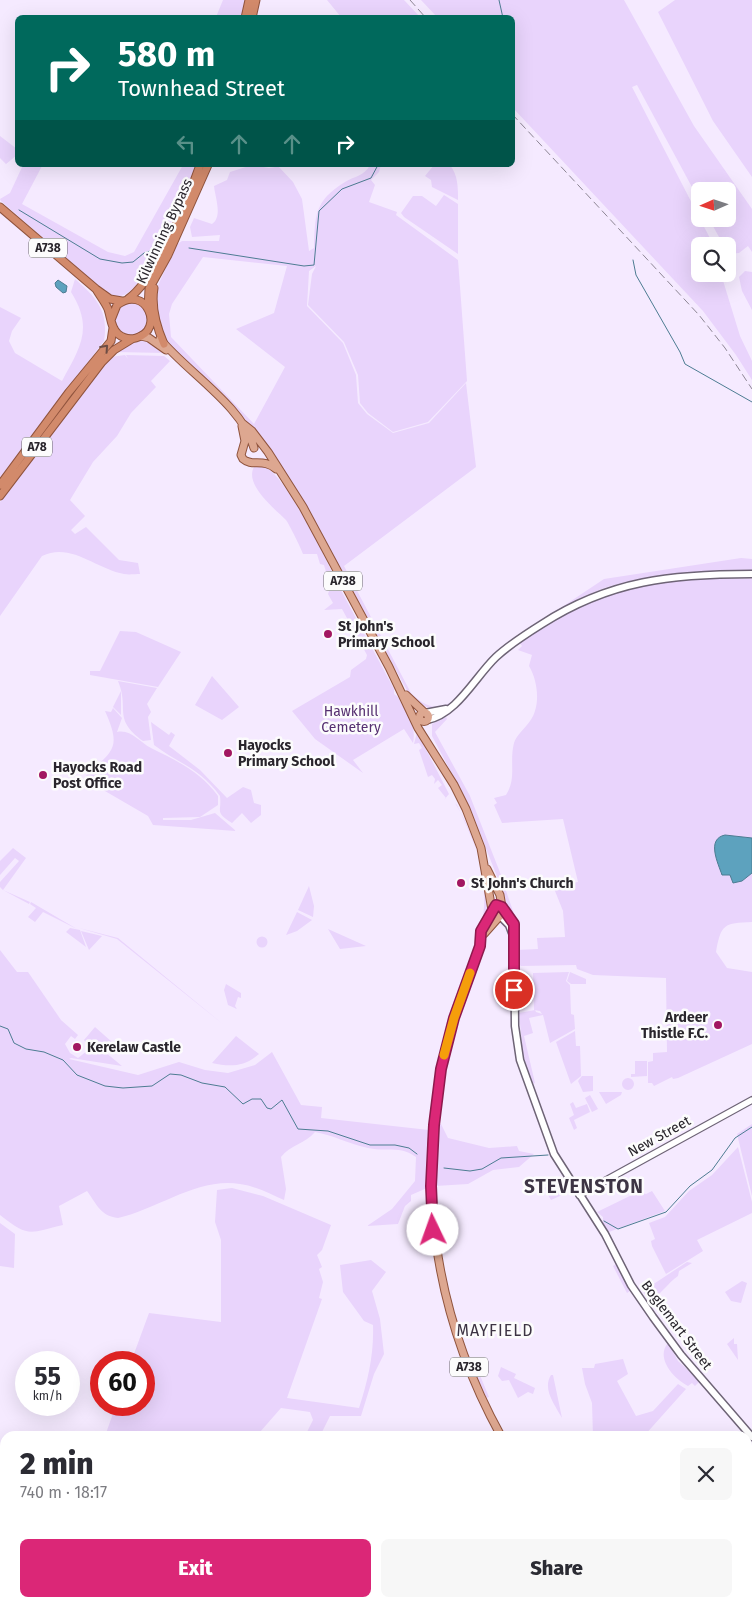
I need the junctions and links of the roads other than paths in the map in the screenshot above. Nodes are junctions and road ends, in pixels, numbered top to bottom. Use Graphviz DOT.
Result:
graph roads {
  1 [pos="248,0"];
  2 [pos="256,0"];
  3 [pos="246,15"];
  4 [pos="253,15"];
  5 [pos="199,167"];
  6 [pos="207,167"];
  7 [pos="0,207"];
  8 [pos="157,276"];
  9 [pos="96,289"];
  10 [pos="125,300"];
  11 [pos="150,312"];
  12 [pos="112,324"];
  13 [pos="141,336"];
  14 [pos="132,339"];
  15 [pos="164,344"];
  16 [pos="172,354"];
  17 [pos="242,423"];
  18 [pos="244,449"];
  19 [pos="255,449"];
  20 [pos="254,461"];
  21 [pos="275,464"];
  22 [pos="281,473"];
  23 [pos="0,485"];
  24 [pos="0,496"];
  25 [pos="752,574"];
  26 [pos="402,691"];
  27 [pos="406,702"];
  28 [pos="423,718"];
  29 [pos="423,735"];
  30 [pos="430,744"];
  31 [pos="485,864"];
  32 [pos="492,911"];
  33 [pos="502,911"];
  34 [pos="481,937"];
  35 [pos="752,1100"];
  36 [pos="579,1195"];
  37 [pos="498,1431"];
  38 [pos="747,1431"];
  1 -- 3 [label="highway"];
  2 -- 4 [label="highway"];
  5 -- 10 [label="highway, Kilwinning Bypass / A78"];
  6 -- 8 [label="highway, Kilwinning Bypass"];
  7 -- 9 [label="highway, A738"];
  8 -- 11 [label="highway, Kilwinning Bypass"];
  8 -- 15 [label="highway"];
  9 -- 10 [label="highway, A738"];
  9 -- 12 [label="highway, A738"];
  10 -- 11 [label="highway"];
  10 -- 12 [label="highway, A78"];
  11 -- 13 [label="highway"];
  11 -- 15 [label="main road, A738"];
  12 -- 14 [label="highway"];
  23 -- 12 [label="highway, A78, one-way"];
  13 -- 14 [label="highway, A78"];
  13 -- 16 [label="main road, A738"];
  14 -- 24 [label="highway, A78"];
  15 -- 16 [label="main road, A738"];
  16 -- 17 [label="main road, A738"];
  17 -- 18 [label="main road"];
  17 -- 19 [label="main road, A738"];
  17 -- 21 [label="main road"];
  18 -- 19 [label="main road"];
  18 -- 20 [label="main road"];
  19 -- 20 [label="main road"];
  19 -- 21 [label="main road, A738"];
  20 -- 22 [label="main road"];
  21 -- 22 [label="main road, A738"];
  22 -- 26 [label="main road, A738"];
  25 -- 28 [label="main road"];
  26 -- 27 [label="main road, A738"];
  26 -- 28 [label="main road, A738"];
  27 -- 28 [label="main road, A738"];
  27 -- 29 [label="main road"];
  28 -- 29 [label="main road"];
  28 -- 30 [label="main road"];
  29 -- 30 [label="main road"];
  30 -- 31 [label="main road"];
  31 -- 32 [label="main road"];
  31 -- 33 [label="main road"];
  32 -- 33 [label="main road"];
  32 -- 34 [label="main road, A738"];
  33 -- 34 [label="main road, A738"];
  33 -- 36 [label="main road, Boglemart Street"];
  34 -- 37 [label="main road, A738"];
  35 -- 36 [label="street, New Street"];
  36 -- 38 [label="main road, Boglemart Street"];
}
